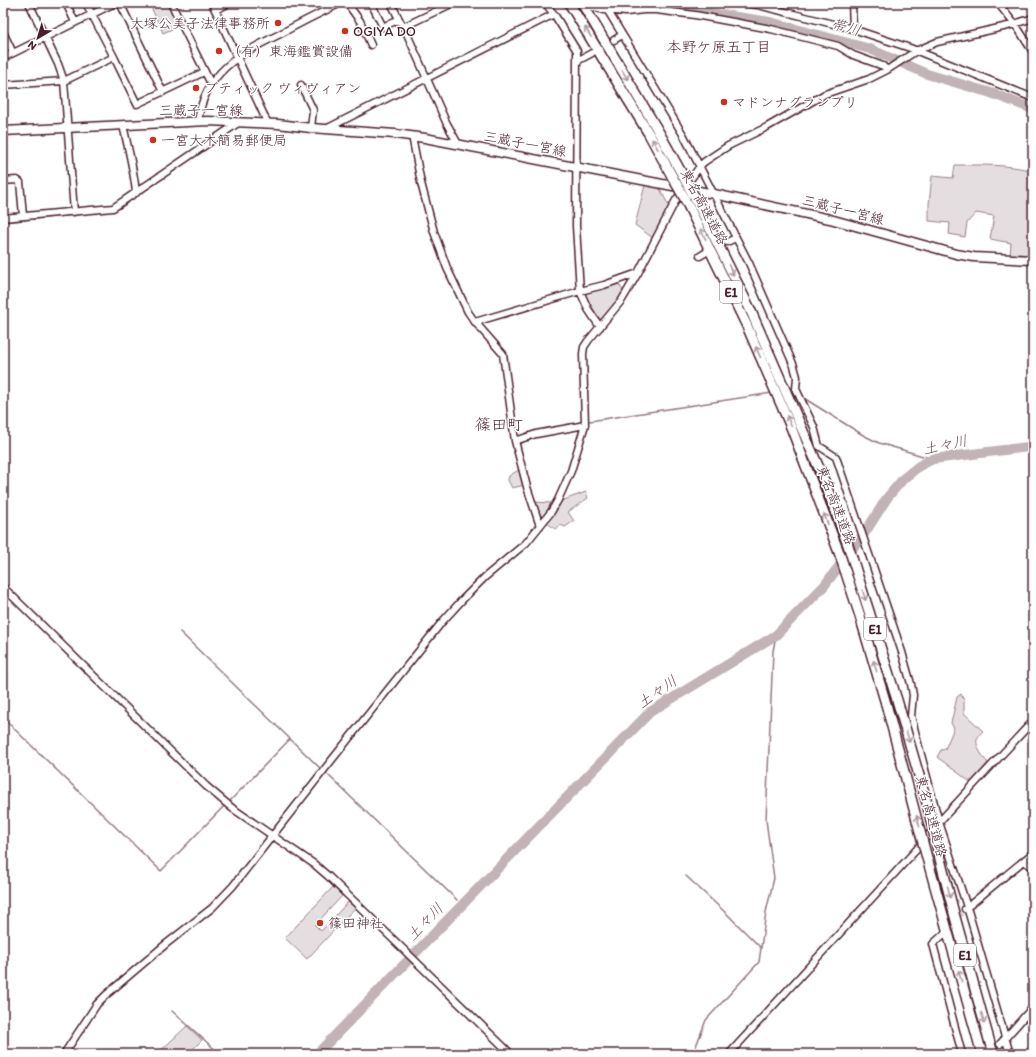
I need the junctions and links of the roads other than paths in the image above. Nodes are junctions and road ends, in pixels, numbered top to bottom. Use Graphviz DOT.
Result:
graph roads {
  1 [pos="29,3"];
  2 [pos="66,3"];
  3 [pos="86,3"];
  4 [pos="115,3"];
  5 [pos="120,3"];
  6 [pos="171,3"];
  7 [pos="212,3"];
  8 [pos="230,3"];
  9 [pos="341,3"];
  10 [pos="347,3"];
  11 [pos="371,3"];
  12 [pos="391,3"];
  13 [pos="453,3"];
  14 [pos="545,3"];
  15 [pos="743,3"];
  16 [pos="852,3"];
  17 [pos="998,3"];
  18 [pos="583,4"];
  19 [pos="758,4"];
  20 [pos="571,6"];
  21 [pos="605,7"];
  22 [pos="215,10"];
  23 [pos="91,14"];
  24 [pos="554,14"];
  25 [pos="1033,18"];
  26 [pos="399,19"];
  27 [pos="75,22"];
  28 [pos="1014,24"];
  29 [pos="404,27"];
  30 [pos="853,29"];
  31 [pos="3,32"];
  32 [pos="622,35"];
  33 [pos="45,37"];
  34 [pos="614,40"];
  35 [pos="371,45"];
  36 [pos="913,52"];
  37 [pos="1033,52"];
  38 [pos="13,53"];
  39 [pos="592,53"];
  40 [pos="238,57"];
  41 [pos="3,58"];
  42 [pos="114,58"];
  43 [pos="577,61"];
  44 [pos="887,70"];
  45 [pos="204,72"];
  46 [pos="427,77"];
  47 [pos="64,81"];
  48 [pos="211,84"];
  49 [pos="3,85"];
  50 [pos="301,85"];
  51 [pos="163,92"];
  52 [pos="1033,98"];
  53 [pos="198,122"];
  54 [pos="238,123"];
  55 [pos="268,124"];
  56 [pos="123,125"];
  57 [pos="68,128"];
  58 [pos="311,128"];
  59 [pos="326,129"];
  60 [pos="3,131"];
  61 [pos="413,136"];
  62 [pos="458,144"];
  63 [pos="700,166"];
  64 [pos="576,167"];
  65 [pos="3,181"];
  66 [pos="684,189"];
  67 [pos="136,194"];
  68 [pos="714,194"];
  69 [pos="74,212"];
  70 [pos="23,216"];
  71 [pos="3,218"];
  72 [pos="736,238"];
  73 [pos="727,242"];
  74 [pos="1033,260"];
  75 [pos="638,273"];
  76 [pos="580,290"];
  77 [pos="475,322"];
  78 [pos="600,327"];
  79 [pos="585,425"];
  80 [pos="515,441"];
  81 [pos="540,526"];
  82 [pos="3,588"];
  83 [pos="1033,721"];
  84 [pos="939,822"];
  85 [pos="272,836"];
  86 [pos="1033,853"];
  87 [pos="1024,861"];
  88 [pos="1033,868"];
  89 [pos="965,909"];
  90 [pos="944,934"];
  91 [pos="1033,1007"];
  92 [pos="1005,1038"];
  93 [pos="1000,1044"];
  94 [pos="64,1054"];
  95 [pos="511,1054"];
  96 [pos="730,1054"];
  97 [pos="962,1054"];
  98 [pos="982,1054"];
  99 [pos="993,1054"];
  100 [pos="1010,1054"];
  1 -- 33 [label="street"];
  2 -- 27 [label="street"];
  3 -- 23 [label="street"];
  4 -- 23 [label="street"];
  5 -- 51 [label="street"];
  6 -- 45 [label="street"];
  7 -- 22 [label="street"];
  8 -- 22 [label="street"];
  9 -- 40 [label="street"];
  10 -- 35 [label="street"];
  11 -- 26 [label="street"];
  12 -- 26 [label="street"];
  13 -- 29 [label="street"];
  14 -- 24 [label="street"];
  15 -- 19 [label="street"];
  16 -- 30 [label="street"];
  17 -- 28 [label="street"];
  18 -- 21 [label="street"];
  18 -- 99 [label="highway, 東名高速道路 / E1, one-way, bridge"];
  19 -- 30 [label="street"];
  98 -- 20 [label="highway, 東名高速道路 / E1, one-way, bridge"];
  21 -- 32 [label="street"];
  21 -- 44 [label="street"];
  22 -- 40 [label="street"];
  23 -- 27 [label="street"];
  23 -- 42 [label="street"];
  24 -- 43 [label="street"];
  24 -- 46 [label="street"];
  25 -- 28 [label="street"];
  26 -- 29 [label="street"];
  27 -- 33 [label="street"];
  28 -- 36 [label="street"];
  28 -- 37 [label="street"];
  29 -- 46 [label="street"];
  30 -- 36 [label="street"];
  31 -- 38 [label="street"];
  32 -- 34 [label="street"];
  32 -- 63 [label="street"];
  33 -- 38 [label="street"];
  33 -- 47 [label="street"];
  36 -- 44 [label="street"];
  36 -- 52 [label="street"];
  38 -- 41 [label="street"];
  39 -- 43 [label="street"];
  40 -- 48 [label="street"];
  40 -- 55 [label="street"];
  42 -- 47 [label="street"];
  42 -- 51 [label="street"];
  43 -- 64 [label="street"];
  44 -- 63 [label="street"];
  45 -- 48 [label="street"];
  45 -- 51 [label="street"];
  46 -- 59 [label="street"];
  46 -- 62 [label="street"];
  47 -- 49 [label="street"];
  47 -- 57 [label="street"];
  48 -- 53 [label="street"];
  50 -- 58 [label="street"];
  53 -- 54 [label="main road, 三蔵子一宮線"];
  53 -- 56 [label="main road, 三蔵子一宮線"];
  54 -- 55 [label="main road, 三蔵子一宮線"];
  54 -- 67 [label="street"];
  55 -- 58 [label="main road, 三蔵子一宮線"];
  56 -- 57 [label="main road, 三蔵子一宮線"];
  56 -- 67 [label="street"];
  57 -- 60 [label="main road, 三蔵子一宮線"];
  57 -- 69 [label="street"];
  58 -- 59 [label="main road, 三蔵子一宮線"];
  59 -- 61 [label="main road, 三蔵子一宮線"];
  61 -- 62 [label="main road, 三蔵子一宮線"];
  61 -- 77 [label="street"];
  62 -- 64 [label="main road, 三蔵子一宮線"];
  63 -- 66 [label="street"];
  63 -- 68 [label="street"];
  64 -- 66 [label="main road, 三蔵子一宮線"];
  64 -- 76 [label="street"];
  65 -- 70 [label="street"];
  66 -- 68 [label="main road, 三蔵子一宮線"];
  66 -- 75 [label="street"];
  67 -- 69 [label="street"];
  68 -- 72 [label="street"];
  68 -- 74 [label="main road, 三蔵子一宮線"];
  69 -- 70 [label="street"];
  70 -- 71 [label="street"];
  72 -- 73 [label="street"];
  72 -- 84 [label="street"];
  75 -- 76 [label="street"];
  75 -- 78 [label="street"];
  76 -- 77 [label="street"];
  76 -- 78 [label="street"];
  77 -- 80 [label="street"];
  78 -- 79 [label="street"];
  79 -- 80 [label="street"];
  79 -- 81 [label="street"];
  80 -- 81 [label="street"];
  81 -- 85 [label="street"];
  82 -- 85 [label="street"];
  83 -- 84 [label="street"];
  84 -- 89 [label="street"];
  84 -- 96 [label="street"];
  85 -- 94 [label="street"];
  85 -- 95 [label="street"];
  86 -- 87 [label="street"];
  87 -- 88 [label="street"];
  87 -- 89 [label="street"];
  89 -- 92 [label="street"];
  90 -- 97 [label="street"];
  91 -- 92 [label="street"];
  92 -- 93 [label="street"];
  92 -- 100 [label="street"];
}
